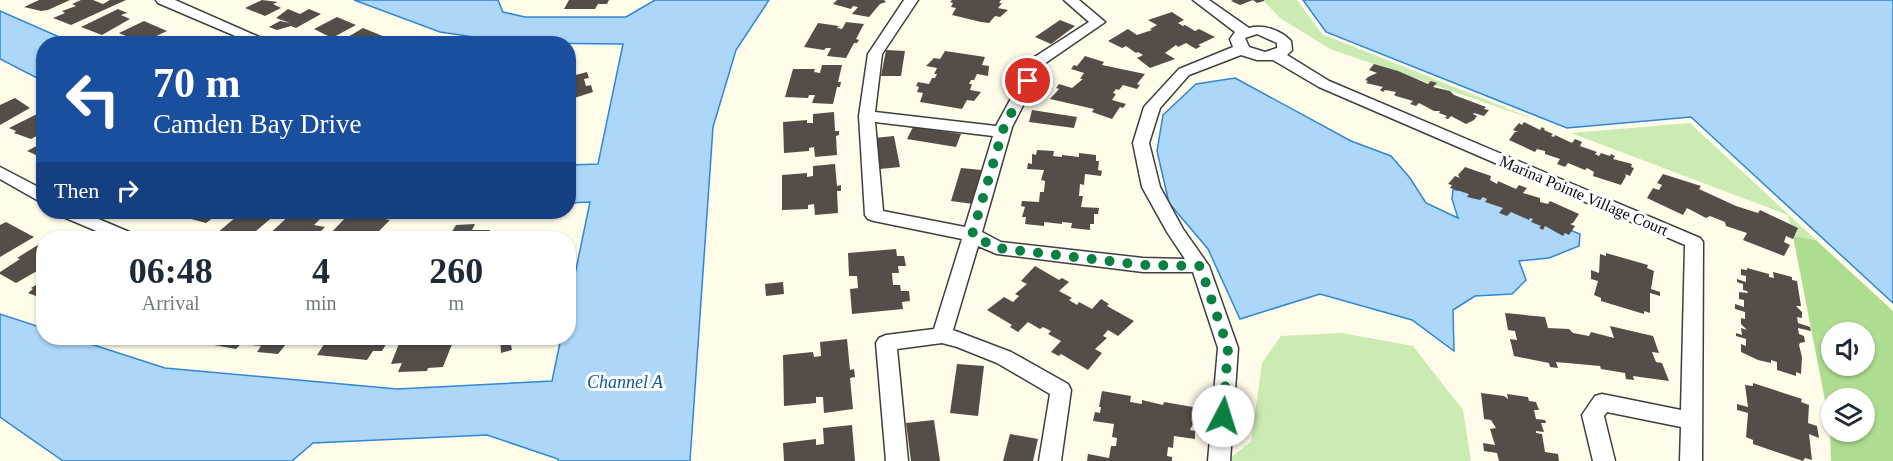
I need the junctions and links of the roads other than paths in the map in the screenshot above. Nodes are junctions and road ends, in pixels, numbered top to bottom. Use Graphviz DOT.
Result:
graph roads {
  1 [pos="163,0"];
  2 [pos="910,0"];
  3 [pos="1071,0"];
  4 [pos="1200,0"];
  5 [pos="1245,32"];
  6 [pos="249,36"];
  7 [pos="1242,49"];
  8 [pos="1276,55"];
  9 [pos="867,116"];
  10 [pos="1002,132"];
  11 [pos="0,172"];
  12 [pos="36,193"];
  13 [pos="83,219"];
  14 [pos="112,231"];
  15 [pos="972,235"];
  16 [pos="1200,266"];
  17 [pos="942,335"];
  18 [pos="1692,421"];
  19 [pos="897,461"];
  20 [pos="1050,461"];
  21 [pos="1219,461"];
  22 [pos="1604,461"];
  23 [pos="1691,461"];
  1 -- 6 [label="street"];
  2 -- 9 [label="street"];
  3 -- 10 [label="street"];
  4 -- 5 [label="street"];
  5 -- 7 [label="street"];
  5 -- 8 [label="street"];
  7 -- 8 [label="street"];
  7 -- 16 [label="street"];
  8 -- 18 [label="street, Marina Pointe Village Court"];
  9 -- 10 [label="street"];
  9 -- 15 [label="street"];
  10 -- 15 [label="street"];
  11 -- 12 [label="street"];
  13 -- 14 [label="street"];
  15 -- 16 [label="street"];
  15 -- 17 [label="street"];
  16 -- 21 [label="street"];
  17 -- 19 [label="street"];
  17 -- 20 [label="street"];
  18 -- 22 [label="street"];
  18 -- 23 [label="street, Marina Pointe Village Court"];
}
